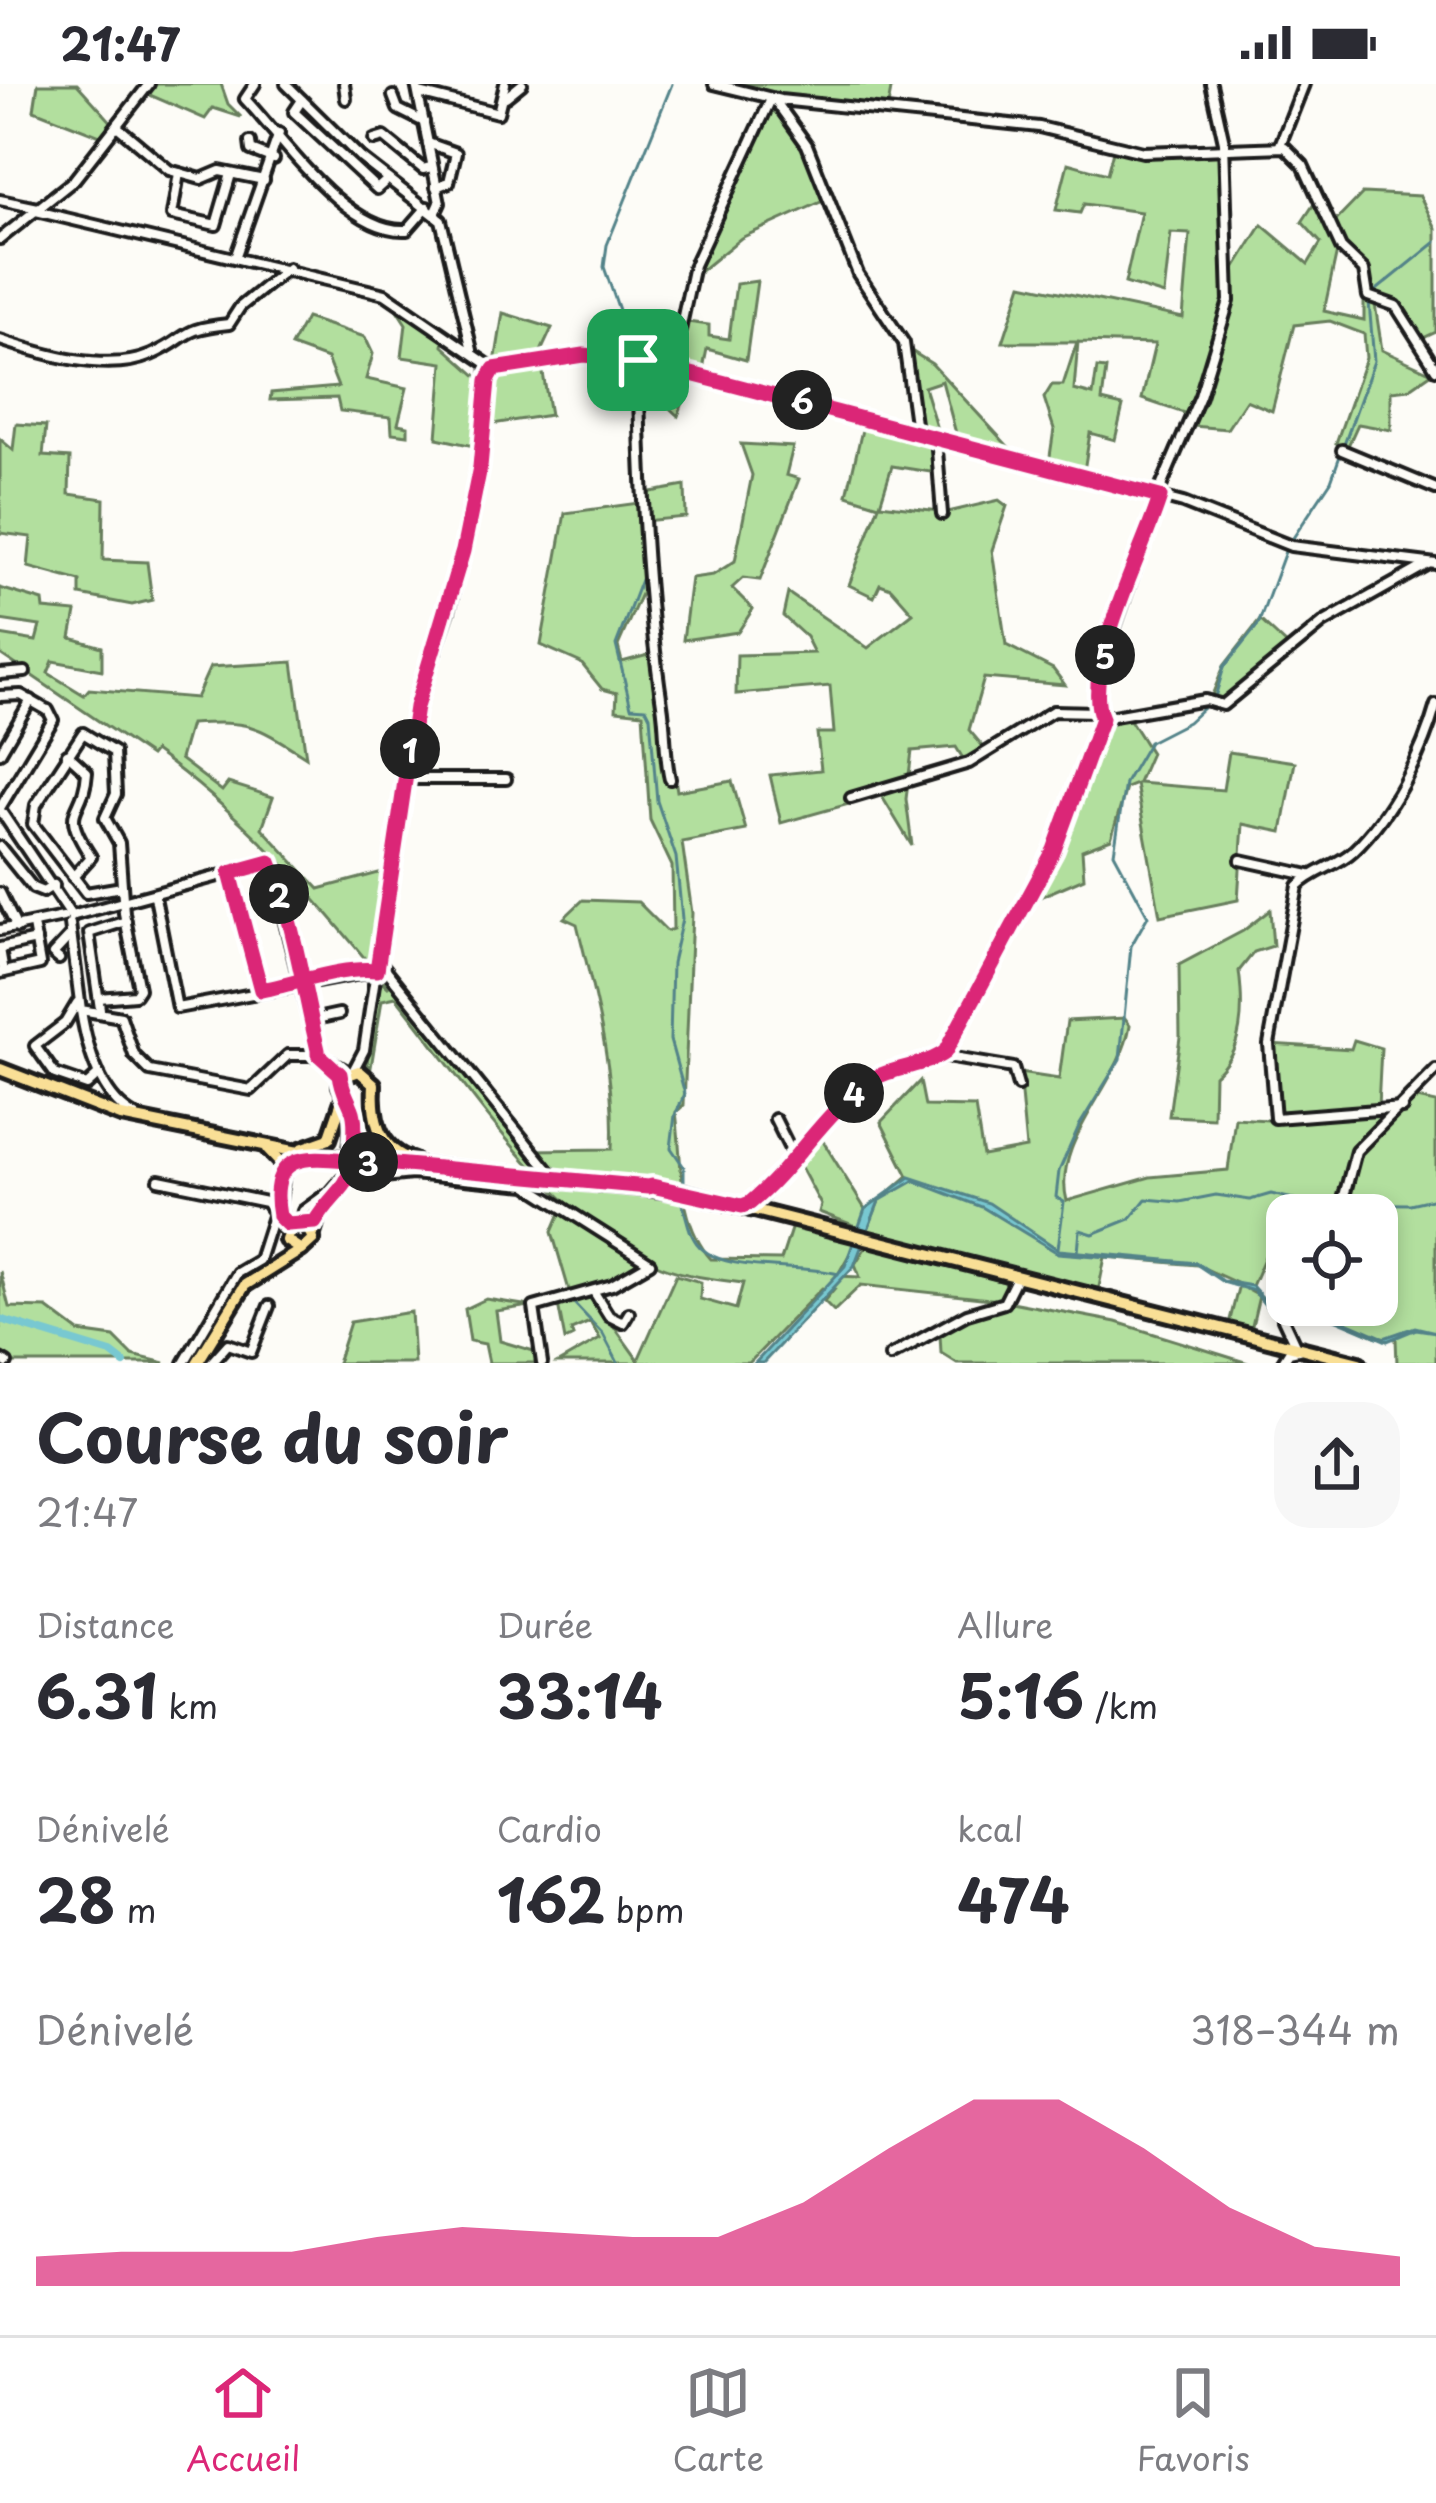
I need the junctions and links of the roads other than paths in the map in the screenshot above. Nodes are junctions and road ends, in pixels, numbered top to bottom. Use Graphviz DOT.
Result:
graph roads {
  1 [pos="149,84"];
  2 [pos="255,84"];
  3 [pos="286,84"];
  4 [pos="344,84"];
  5 [pos="505,84"];
  6 [pos="522,84"];
  7 [pos="714,84"];
  8 [pos="1211,84"];
  9 [pos="1304,84"];
  10 [pos="418,88"];
  11 [pos="393,96"];
  12 [pos="505,97"];
  13 [pos="346,98"];
  14 [pos="772,99"];
  15 [pos="302,100"];
  16 [pos="424,122"];
  17 [pos="118,127"];
  18 [pos="280,133"];
  19 [pos="374,140"];
  20 [pos="250,142"];
  21 [pos="428,143"];
  22 [pos="1279,146"];
  23 [pos="1223,149"];
  24 [pos="361,158"];
  25 [pos="274,159"];
  26 [pos="431,167"];
  27 [pos="351,170"];
  28 [pos="179,173"];
  29 [pos="231,174"];
  30 [pos="388,179"];
  31 [pos="264,180"];
  32 [pos="436,187"];
  33 [pos="0,200"];
  34 [pos="37,210"];
  35 [pos="431,210"];
  36 [pos="0,239"];
  37 [pos="235,258"];
  38 [pos="288,268"];
  39 [pos="0,340"];
  40 [pos="469,345"];
  41 [pos="638,360"];
  42 [pos="491,367"];
  43 [pos="672,367"];
  44 [pos="1436,369"];
  45 [pos="916,431"];
  46 [pos="936,437"];
  47 [pos="1342,450"];
  48 [pos="1436,490"];
  49 [pos="1159,496"];
  50 [pos="942,514"];
  51 [pos="1433,564"];
  52 [pos="1413,566"];
  53 [pos="25,672"];
  54 [pos="0,674"];
  55 [pos="0,696"];
  56 [pos="31,700"];
  57 [pos="1436,705"];
  58 [pos="1101,716"];
  59 [pos="0,752"];
  60 [pos="114,752"];
  61 [pos="67,754"];
  62 [pos="124,758"];
  63 [pos="406,779"];
  64 [pos="506,779"];
  65 [pos="670,779"];
  66 [pos="851,798"];
  67 [pos="0,809"];
  68 [pos="33,824"];
  69 [pos="13,834"];
  70 [pos="0,847"];
  71 [pos="1241,860"];
  72 [pos="228,873"];
  73 [pos="1311,875"];
  74 [pos="73,877"];
  75 [pos="54,885"];
  76 [pos="122,887"];
  77 [pos="0,893"];
  78 [pos="155,897"];
  79 [pos="140,899"];
  80 [pos="123,904"];
  81 [pos="67,918"];
  82 [pos="126,921"];
  83 [pos="33,925"];
  84 [pos="17,928"];
  85 [pos="0,930"];
  86 [pos="70,935"];
  87 [pos="36,940"];
  88 [pos="0,948"];
  89 [pos="59,959"];
  90 [pos="378,966"];
  91 [pos="2,973"];
  92 [pos="301,982"];
  93 [pos="261,990"];
  94 [pos="77,1010"];
  95 [pos="339,1014"];
  96 [pos="311,1020"];
  97 [pos="65,1023"];
  98 [pos="84,1025"];
  99 [pos="364,1050"];
  100 [pos="318,1054"];
  101 [pos="941,1056"];
  102 [pos="0,1069"];
  103 [pos="1436,1070"];
  104 [pos="100,1074"];
  105 [pos="348,1075"];
  106 [pos="369,1075"];
  107 [pos="1018,1086"];
  108 [pos="346,1100"];
  109 [pos="368,1101"];
  110 [pos="1402,1108"];
  111 [pos="775,1119"];
  112 [pos="147,1121"];
  113 [pos="354,1123"];
  114 [pos="246,1142"];
  115 [pos="793,1155"];
  116 [pos="373,1162"];
  117 [pos="549,1171"];
  118 [pos="500,1173"];
  119 [pos="347,1178"];
  120 [pos="159,1180"];
  121 [pos="280,1181"];
  122 [pos="764,1192"];
  123 [pos="1344,1194"];
  124 [pos="325,1195"];
  125 [pos="748,1208"];
  126 [pos="773,1214"];
  127 [pos="812,1225"];
  128 [pos="299,1232"];
  129 [pos="267,1238"];
  130 [pos="1017,1277"];
  131 [pos="594,1292"];
  132 [pos="269,1306"];
  133 [pos="628,1313"];
  134 [pos="1290,1326"];
  135 [pos="1298,1348"];
  136 [pos="890,1356"];
  137 [pos="202,1362"];
  138 [pos="184,1363"];
  139 [pos="542,1363"];
  140 [pos="1282,1363"];
  141 [pos="1359,1363"];
  1 -- 17 [label="street"];
  2 -- 18 [label="street"];
  3 -- 15 [label="street"];
  4 -- 13 [label="street"];
  5 -- 12 [label="street"];
  6 -- 12 [label="street"];
  7 -- 14 [label="street"];
  8 -- 23 [label="street"];
  9 -- 22 [label="street"];
  10 -- 12 [label="street"];
  10 -- 16 [label="street"];
  11 -- 16 [label="street"];
  14 -- 23 [label="street"];
  14 -- 43 [label="street"];
  14 -- 45 [label="street"];
  15 -- 24 [label="street"];
  15 -- 27 [label="street"];
  16 -- 21 [label="street"];
  17 -- 28 [label="street"];
  17 -- 34 [label="street"];
  18 -- 25 [label="street"];
  18 -- 35 [label="street"];
  19 -- 26 [label="street"];
  20 -- 25 [label="street"];
  21 -- 26 [label="street"];
  21 -- 32 [label="street"];
  22 -- 23 [label="street"];
  22 -- 44 [label="street"];
  23 -- 49 [label="street"];
  24 -- 27 [label="street"];
  24 -- 30 [label="street"];
  25 -- 31 [label="street"];
  26 -- 32 [label="street"];
  27 -- 30 [label="street"];
  28 -- 29 [label="street"];
  28 -- 29 [label="street"];
  29 -- 31 [label="street"];
  30 -- 35 [label="street"];
  31 -- 37 [label="street"];
  32 -- 35 [label="street"];
  33 -- 34 [label="street"];
  34 -- 36 [label="street"];
  34 -- 37 [label="street"];
  35 -- 40 [label="street"];
  37 -- 38 [label="street"];
  38 -- 39 [label="street"];
  38 -- 40 [label="street"];
  40 -- 42 [label="street"];
  41 -- 42 [label="street"];
  41 -- 43 [label="street"];
  41 -- 65 [label="street"];
  42 -- 63 [label="street"];
  43 -- 45 [label="street"];
  45 -- 46 [label="street"];
  46 -- 49 [label="street"];
  46 -- 50 [label="street"];
  47 -- 48 [label="street"];
  49 -- 52 [label="street"];
  49 -- 58 [label="street"];
  51 -- 52 [label="street"];
  52 -- 58 [label="street"];
  53 -- 54 [label="street"];
  55 -- 56 [label="street"];
  56 -- 59 [label="street"];
  56 -- 67 [label="street"];
  57 -- 73 [label="street"];
  58 -- 66 [label="street"];
  58 -- 101 [label="street"];
  60 -- 61 [label="street"];
  60 -- 62 [label="street"];
  60 -- 76 [label="street"];
  61 -- 68 [label="street"];
  61 -- 74 [label="street"];
  63 -- 64 [label="street"];
  63 -- 90 [label="street"];
  67 -- 69 [label="street"];
  68 -- 69 [label="street"];
  68 -- 74 [label="street"];
  69 -- 75 [label="street"];
  70 -- 75 [label="street"];
  71 -- 73 [label="street"];
  72 -- 78 [label="street"];
  72 -- 79 [label="street"];
  72 -- 92 [label="street"];
  72 -- 93 [label="street"];
  73 -- 110 [label="street"];
  74 -- 76 [label="street"];
  75 -- 81 [label="street"];
  76 -- 80 [label="street"];
  77 -- 84 [label="street"];
  78 -- 79 [label="street"];
  78 -- 93 [label="street"];
  79 -- 80 [label="street"];
  80 -- 81 [label="street"];
  80 -- 82 [label="street"];
  81 -- 83 [label="street"];
  81 -- 86 [label="street"];
  82 -- 82 [label="street"];
  83 -- 84 [label="street"];
  83 -- 87 [label="street"];
  84 -- 85 [label="street"];
  86 -- 89 [label="street"];
  86 -- 94 [label="street"];
  87 -- 88 [label="street"];
  87 -- 91 [label="street"];
  88 -- 91 [label="street"];
  90 -- 92 [label="street"];
  90 -- 99 [label="street"];
  90 -- 117 [label="street"];
  92 -- 93 [label="street"];
  92 -- 96 [label="street"];
  94 -- 97 [label="street"];
  94 -- 98 [label="street"];
  94 -- 100 [label="street"];
  95 -- 96 [label="street"];
  96 -- 100 [label="street"];
  97 -- 98 [label="street"];
  97 -- 104 [label="street"];
  98 -- 104 [label="street"];
  99 -- 105 [label="street"];
  99 -- 106 [label="street"];
  100 -- 105 [label="street"];
  101 -- 107 [label="street"];
  101 -- 115 [label="street"];
  102 -- 112 [label="main road"];
  103 -- 110 [label="street"];
  104 -- 112 [label="street"];
  105 -- 106 [label="main road"];
  105 -- 108 [label="main road"];
  106 -- 109 [label="main road"];
  108 -- 109 [label="main road"];
  108 -- 113 [label="main road"];
  108 -- 114 [label="main road"];
  109 -- 113 [label="main road"];
  109 -- 118 [label="main road"];
  110 -- 123 [label="street"];
  111 -- 115 [label="street"];
  112 -- 114 [label="main road"];
  113 -- 119 [label="main road, bridge"];
  114 -- 116 [label="main road"];
  114 -- 121 [label="main road"];
  115 -- 122 [label="street"];
  116 -- 118 [label="main road"];
  116 -- 121 [label="main road"];
  118 -- 125 [label="main road"];
  119 -- 128 [label="main road"];
  119 -- 131 [label="street"];
  120 -- 129 [label="street"];
  121 -- 128 [label="main road"];
  122 -- 125 [label="street"];
  122 -- 126 [label="street"];
  124 -- 128 [label="street"];
  125 -- 126 [label="main road"];
  125 -- 127 [label="main road"];
  126 -- 127 [label="main road"];
  127 -- 130 [label="main road"];
  128 -- 129 [label="street"];
  128 -- 137 [label="main road"];
  129 -- 138 [label="street"];
  130 -- 135 [label="main road"];
  130 -- 136 [label="street"];
  131 -- 133 [label="street"];
  131 -- 139 [label="street"];
  132 -- 137 [label="street"];
  134 -- 135 [label="street"];
  135 -- 140 [label="street"];
  135 -- 141 [label="main road"];
}
